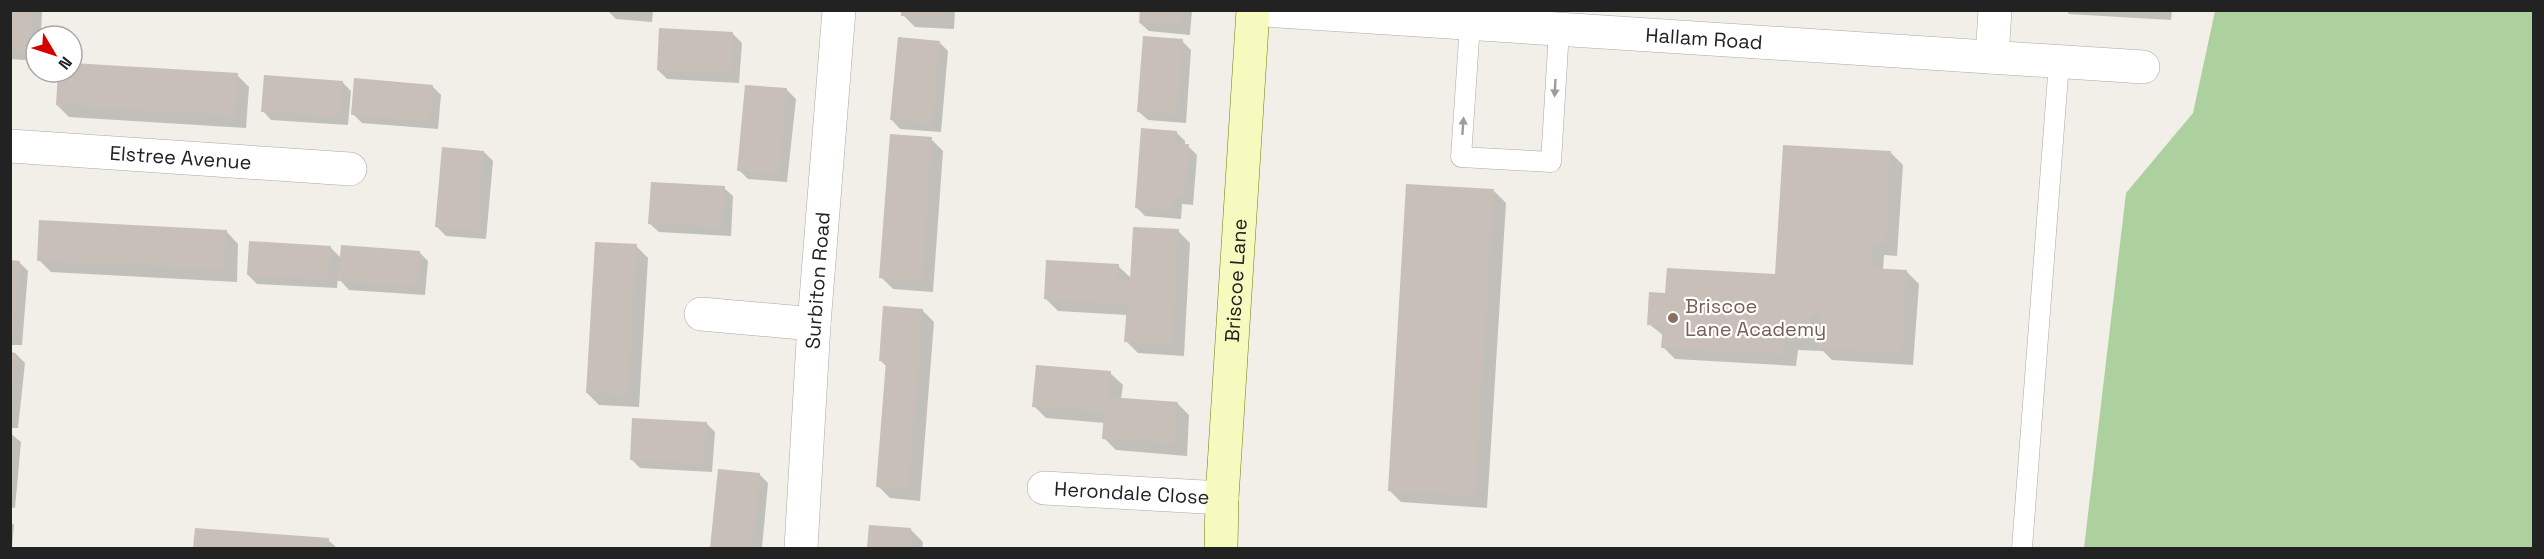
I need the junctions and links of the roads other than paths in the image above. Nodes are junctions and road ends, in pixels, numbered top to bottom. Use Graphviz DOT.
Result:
graph roads {
  1 [pos="839,10"];
  2 [pos="1253,10"];
  3 [pos="1264,10"];
  4 [pos="1995,10"];
  5 [pos="1470,24"];
  6 [pos="1579,24"];
  7 [pos="1992,57"];
  8 [pos="2059,62"];
  9 [pos="2143,67"];
  10 [pos="10,146"];
  11 [pos="350,169"];
  12 [pos="701,314"];
  13 [pos="814,324"];
  14 [pos="1044,488"];
  15 [pos="1222,498"];
  16 [pos="801,549"];
  17 [pos="1221,549"];
  18 [pos="2022,549"];
  1 -- 13 [label="street, Surbiton Road"];
  2 -- 15 [label="street, Briscoe Lane"];
  3 -- 5 [label="street, Hallam Road"];
  4 -- 7 [label="street"];
  5 -- 6 [label="street, Hallam Road"];
  6 -- 5 [label="lane, one-way"];
  6 -- 7 [label="street, Hallam Road"];
  7 -- 8 [label="street, Hallam Road"];
  8 -- 9 [label="street, Hallam Road"];
  8 -- 18 [label="lane"];
  10 -- 11 [label="street, Elstree Avenue"];
  12 -- 13 [label="street"];
  13 -- 16 [label="street, Surbiton Road"];
  14 -- 15 [label="street, Herondale Close"];
  15 -- 17 [label="street, Briscoe Lane"];
}
